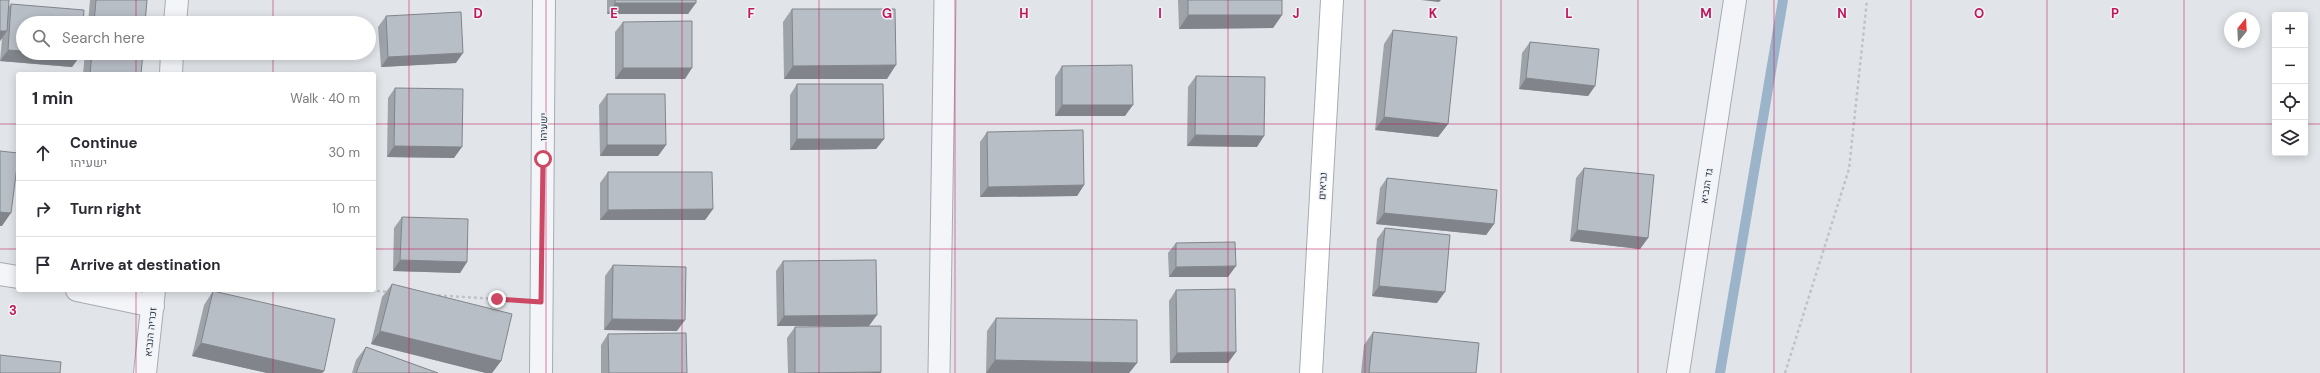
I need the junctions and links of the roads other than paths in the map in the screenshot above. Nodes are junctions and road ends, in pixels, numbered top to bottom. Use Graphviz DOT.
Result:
graph roads {
  1 [pos="177,0"];
  2 [pos="544,0"];
  3 [pos="945,0"];
  4 [pos="1332,0"];
  5 [pos="1735,0"];
  6 [pos="176,16"];
  7 [pos="172,60"];
  8 [pos="171,72"];
  9 [pos="0,274"];
  10 [pos="16,277"];
  11 [pos="96,292"];
  12 [pos="154,298"];
  13 [pos="145,373"];
  14 [pos="540,373"];
  15 [pos="939,373"];
  16 [pos="1311,373"];
  17 [pos="1678,373"];
  1 -- 6 [label="street"];
  2 -- 14 [label="street, ישעיהו"];
  3 -- 15 [label="lane"];
  4 -- 16 [label="street, נביאים"];
  5 -- 17 [label="street, גד הנביא"];
  7 -- 8 [label="street"];
  9 -- 10 [label="street"];
  11 -- 12 [label="street"];
  12 -- 13 [label="street, זכריה הנביא"];
}
